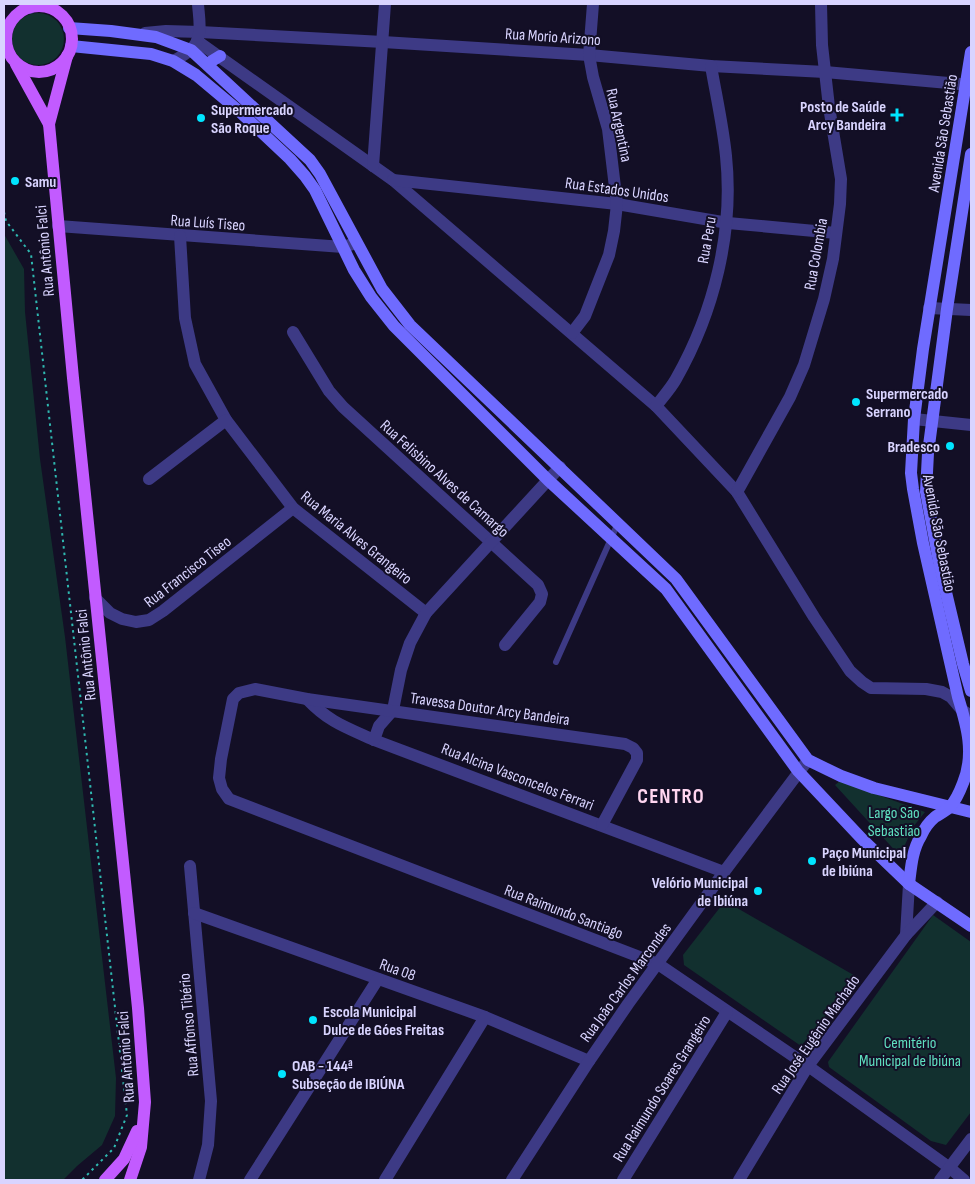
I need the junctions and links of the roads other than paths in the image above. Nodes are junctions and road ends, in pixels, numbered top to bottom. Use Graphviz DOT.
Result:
graph roads {
  1 [pos="198,4"];
  2 [pos="385,4"];
  3 [pos="593,4"];
  4 [pos="821,4"];
  5 [pos="28,7"];
  6 [pos="4,14"];
  7 [pos="69,28"];
  8 [pos="137,34"];
  9 [pos="196,41"];
  10 [pos="383,42"];
  11 [pos="6,50"];
  12 [pos="69,52"];
  13 [pos="971,52"];
  14 [pos="589,54"];
  15 [pos="220,56"];
  16 [pos="173,61"];
  17 [pos="16,64"];
  18 [pos="207,64"];
  19 [pos="711,66"];
  20 [pos="826,72"];
  21 [pos="968,84"];
  22 [pos="49,124"];
  23 [pos="971,154"];
  24 [pos="373,166"];
  25 [pos="393,180"];
  26 [pos="968,196"];
  27 [pos="617,204"];
  28 [pos="728,223"];
  29 [pos="58,226"];
  30 [pos="836,233"];
  31 [pos="180,236"];
  32 [pos="940,242"];
  33 [pos="356,243"];
  34 [pos="956,244"];
  35 [pos="343,247"];
  36 [pos="929,308"];
  37 [pos="947,309"];
  38 [pos="971,310"];
  39 [pos="293,332"];
  40 [pos="572,333"];
  41 [pos="656,406"];
  42 [pos="914,419"];
  43 [pos="226,420"];
  44 [pos="932,421"];
  45 [pos="971,425"];
  46 [pos="560,466"];
  47 [pos="911,472"];
  48 [pos="927,472"];
  49 [pos="149,479"];
  50 [pos="548,480"];
  51 [pos="737,492"];
  52 [pos="293,508"];
  53 [pos="618,522"];
  54 [pos="611,537"];
  55 [pos="490,541"];
  56 [pos="676,579"];
  57 [pos="666,589"];
  58 [pos="95,598"];
  59 [pos="426,612"];
  60 [pos="505,645"];
  61 [pos="556,662"];
  62 [pos="255,689"];
  63 [pos="971,691"];
  64 [pos="307,699"];
  65 [pos="392,710"];
  66 [pos="966,713"];
  67 [pos="374,740"];
  68 [pos="808,760"];
  69 [pos="798,771"];
  70 [pos="950,807"];
  71 [pos="971,812"];
  72 [pos="602,825"];
  73 [pos="190,866"];
  74 [pos="724,872"];
  75 [pos="909,884"];
  76 [pos="937,902"];
  77 [pos="194,913"];
  78 [pos="971,926"];
  79 [pos="906,935"];
  80 [pos="658,964"];
  81 [pos="378,979"];
  82 [pos="727,1012"];
  83 [pos="485,1017"];
  84 [pos="589,1060"];
  85 [pos="808,1066"];
  86 [pos="145,1102"];
  87 [pos="971,1139"];
  88 [pos="950,1168"];
  89 [pos="105,1180"];
  90 [pos="130,1180"];
  91 [pos="199,1180"];
  92 [pos="250,1180"];
  93 [pos="385,1180"];
  94 [pos="512,1180"];
  95 [pos="623,1180"];
  96 [pos="739,1180"];
  97 [pos="940,1180"];
  98 [pos="964,1180"];
  1 -- 9 [label="street"];
  2 -- 10 [label="street"];
  3 -- 14 [label="street, Rua Argentina"];
  4 -- 20 [label="street, Rua Colombia"];
  5 -- 6 [label="main road"];
  5 -- 7 [label="main road"];
  5 -- 11 [label="main road"];
  7 -- 8 [label="main road"];
  7 -- 12 [label="main road"];
  8 -- 9 [label="main road"];
  8 -- 9 [label="street, Rua Morio Arizono"];
  9 -- 10 [label="street, Rua Morio Arizono"];
  9 -- 15 [label="street"];
  9 -- 16 [label="street"];
  9 -- 18 [label="main road"];
  10 -- 14 [label="street, Rua Morio Arizono"];
  10 -- 24 [label="street"];
  11 -- 17 [label="main road"];
  12 -- 16 [label="main road"];
  12 -- 17 [label="main road"];
  12 -- 22 [label="main road, Rua Antônio Falci"];
  13 -- 21 [label="main road, Avenida São Sebastião"];
  14 -- 19 [label="street, Rua Morio Arizono"];
  14 -- 27 [label="street, Rua Argentina"];
  15 -- 18 [label="main road"];
  15 -- 24 [label="street"];
  16 -- 35 [label="main road"];
  17 -- 22 [label="main road, Rua Antônio Falci"];
  18 -- 33 [label="main road"];
  19 -- 20 [label="street, Rua Morio Arizono"];
  19 -- 28 [label="street, Rua Peru"];
  20 -- 21 [label="street, Rua Morio Arizono"];
  20 -- 30 [label="street, Rua Colombia"];
  21 -- 32 [label="main road, Avenida São Sebastião"];
  22 -- 29 [label="main road, Rua Antônio Falci"];
  23 -- 26 [label="main road, Avenida São Sebastião"];
  24 -- 25 [label="street"];
  25 -- 27 [label="street, Rua Estados Unidos"];
  25 -- 40 [label="street"];
  26 -- 34 [label="main road, Avenida São Sebastião"];
  27 -- 28 [label="street, Rua Estados Unidos"];
  27 -- 40 [label="street, Rua Argentina"];
  28 -- 30 [label="street, Rua Estados Unidos"];
  28 -- 41 [label="street, Rua Peru"];
  29 -- 31 [label="street, Rua Luís Tiseo"];
  29 -- 58 [label="main road, Rua Antônio Falci"];
  30 -- 51 [label="street, Rua Colombia"];
  31 -- 35 [label="street, Rua Luís Tiseo"];
  31 -- 43 [label="street, Rua Maria Alves Grangeiro"];
  32 -- 34 [label="main road"];
  32 -- 36 [label="main road, Avenida São Sebastião"];
  33 -- 35 [label="street, Rua Luís Tiseo"];
  33 -- 46 [label="main road"];
  34 -- 37 [label="main road, Avenida São Sebastião"];
  35 -- 50 [label="main road"];
  36 -- 37 [label="street"];
  36 -- 42 [label="main road, Avenida São Sebastião"];
  37 -- 38 [label="street"];
  37 -- 44 [label="main road, Avenida São Sebastião"];
  39 -- 55 [label="street, Rua Felisbino Alves de Camargo"];
  40 -- 41 [label="street"];
  41 -- 51 [label="street"];
  42 -- 44 [label="street"];
  42 -- 47 [label="main road, Avenida São Sebastião"];
  43 -- 49 [label="street"];
  43 -- 52 [label="street, Rua Maria Alves Grangeiro"];
  44 -- 45 [label="street"];
  44 -- 48 [label="main road, Avenida São Sebastião"];
  46 -- 50 [label="street"];
  46 -- 53 [label="main road"];
  47 -- 48 [label="main road"];
  47 -- 66 [label="main road, Avenida São Sebastião"];
  48 -- 63 [label="main road, Avenida São Sebastião"];
  50 -- 54 [label="main road"];
  50 -- 55 [label="street"];
  51 -- 66 [label="street"];
  52 -- 58 [label="street, Rua Francisco Tiseo"];
  52 -- 59 [label="street, Rua Maria Alves Grangeiro"];
  53 -- 54 [label="lane"];
  53 -- 56 [label="main road"];
  54 -- 57 [label="main road"];
  54 -- 61 [label="lane"];
  55 -- 59 [label="street"];
  55 -- 60 [label="street, Rua Felisbino Alves de Camargo"];
  56 -- 57 [label="main road"];
  56 -- 68 [label="main road"];
  57 -- 69 [label="main road"];
  58 -- 86 [label="main road, Rua Antônio Falci"];
  59 -- 65 [label="street"];
  62 -- 64 [label="street, Travessa Doutor Arcy Bandeira"];
  62 -- 80 [label="street, Rua Raimundo Santiago"];
  64 -- 65 [label="street, Travessa Doutor Arcy Bandeira"];
  64 -- 67 [label="street, Rua Alcina Vasconcelos Ferrari"];
  65 -- 67 [label="street"];
  65 -- 72 [label="street, Travessa Doutor Arcy Bandeira"];
  66 -- 70 [label="main road, Avenida São Sebastião"];
  67 -- 72 [label="street, Rua Alcina Vasconcelos Ferrari"];
  68 -- 69 [label="street, Rua João Carlos Marcondes"];
  68 -- 70 [label="main road"];
  69 -- 74 [label="street, Rua João Carlos Marcondes"];
  69 -- 75 [label="main road"];
  70 -- 71 [label="main road"];
  70 -- 75 [label="main road"];
  72 -- 74 [label="street, Rua Alcina Vasconcelos Ferrari"];
  73 -- 77 [label="street, Rua Affonso Tibério"];
  74 -- 80 [label="street, Rua João Carlos Marcondes"];
  75 -- 76 [label="main road"];
  75 -- 79 [label="street"];
  76 -- 78 [label="main road"];
  76 -- 79 [label="street, Rua José Eugênio Machado"];
  77 -- 81 [label="street, Rua 08"];
  77 -- 91 [label="street, Rua Affonso Tibério"];
  79 -- 85 [label="street, Rua José Eugênio Machado"];
  80 -- 82 [label="street, Rua Raimundo Santiago"];
  80 -- 84 [label="street, Rua João Carlos Marcondes"];
  81 -- 83 [label="street, Rua 08"];
  81 -- 92 [label="street"];
  82 -- 85 [label="street, Rua Raimundo Santiago"];
  82 -- 95 [label="street, Rua Raimundo Soares Grangeiro"];
  83 -- 84 [label="street, Rua 08"];
  83 -- 93 [label="street"];
  84 -- 94 [label="street, Rua João Carlos Marcondes"];
  85 -- 88 [label="street, Rua Raimundo Santiago"];
  85 -- 96 [label="street, Rua José Eugênio Machado"];
  86 -- 89 [label="main road"];
  86 -- 90 [label="main road, Rua Antônio Falci"];
  87 -- 88 [label="street"];
  88 -- 97 [label="street"];
  88 -- 98 [label="street, Rua Raimundo Santiago"];
}
